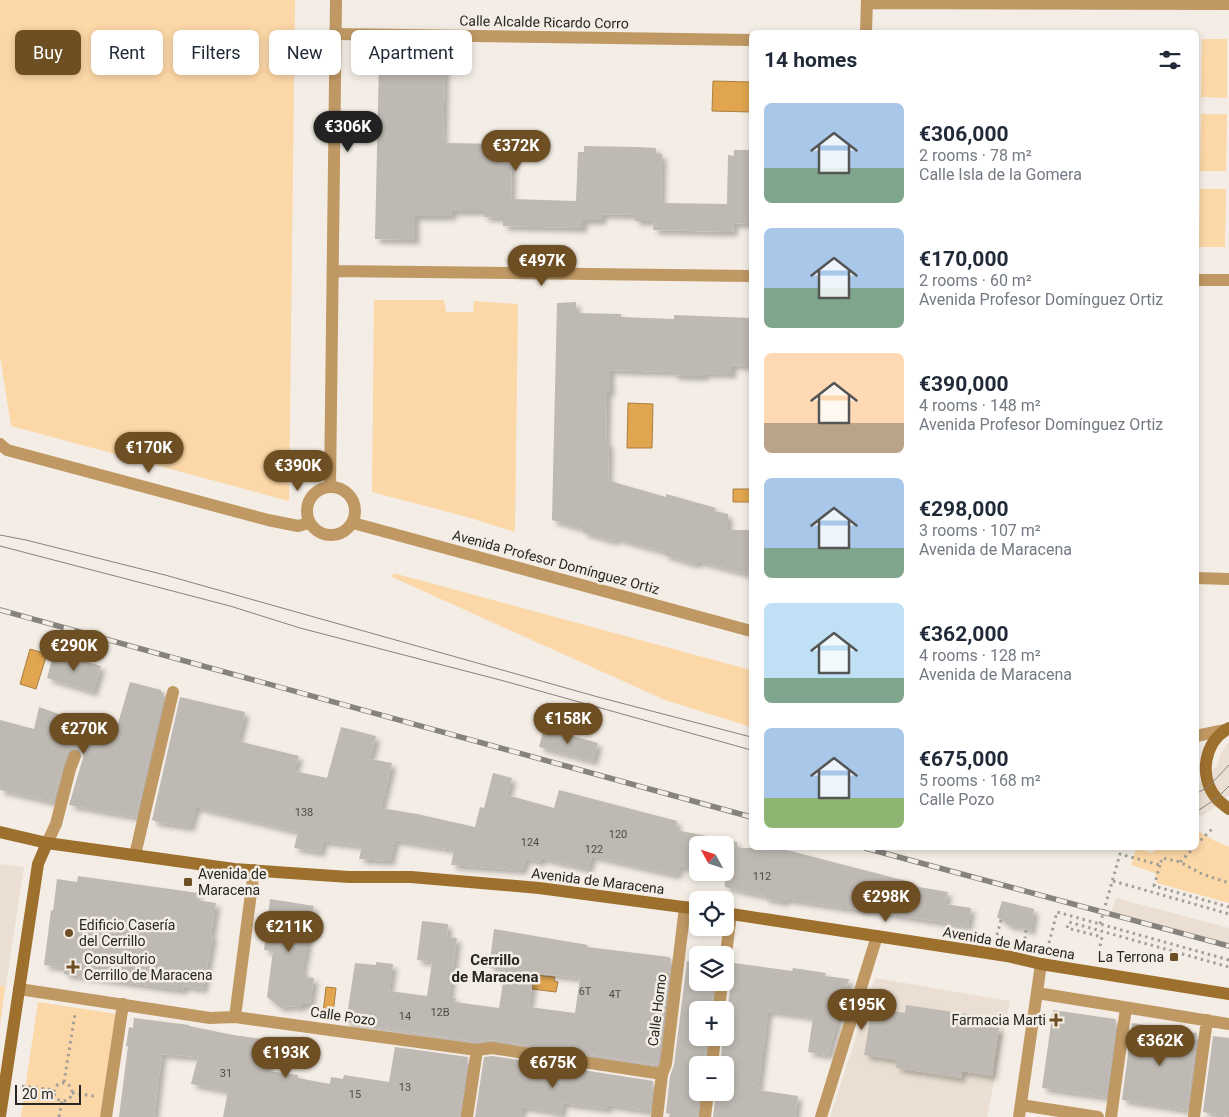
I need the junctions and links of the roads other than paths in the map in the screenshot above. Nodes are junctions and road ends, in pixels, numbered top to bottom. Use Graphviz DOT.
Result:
graph roads {
  1 [pos="336,0"];
  2 [pos="867,1"];
  3 [pos="1229,4"];
  4 [pos="335,30"];
  5 [pos="866,30"];
  6 [pos="341,34"];
  7 [pos="749,40"];
  8 [pos="335,75"];
  9 [pos="333,271"];
  10 [pos="749,276"];
  11 [pos="1199,280"];
  12 [pos="1229,280"];
  13 [pos="0,444"];
  14 [pos="330,487"];
  15 [pos="309,523"];
  16 [pos="353,523"];
  17 [pos="1199,578"];
  18 [pos="1229,579"];
  19 [pos="749,630"];
  20 [pos="173,692"];
  21 [pos="1227,729"];
  22 [pos="1199,735"];
  23 [pos="75,756"];
  24 [pos="1201,772"];
  25 [pos="1229,809"];
  26 [pos="0,832"];
  27 [pos="47,843"];
  28 [pos="134,855"];
  29 [pos="254,870"];
  30 [pos="689,908"];
  31 [pos="734,915"];
  32 [pos="689,920"];
  33 [pos="877,936"];
  34 [pos="1041,964"];
  35 [pos="19,989"];
  36 [pos="1037,993"];
  37 [pos="1229,994"];
  38 [pos="123,1004"];
  39 [pos="1126,1008"];
  40 [pos="235,1017"];
  41 [pos="1207,1020"];
  42 [pos="1229,1024"];
  43 [pos="477,1050"];
  44 [pos="662,1074"];
  45 [pos="707,1101"];
  46 [pos="1018,1113"];
  47 [pos="0,1116"];
  48 [pos="106,1117"];
  49 [pos="467,1117"];
  50 [pos="657,1117"];
  51 [pos="705,1117"];
  52 [pos="821,1117"];
  53 [pos="1098,1117"];
  54 [pos="1110,1117"];
  55 [pos="1194,1117"];
  1 -- 4 [label="street"];
  2 -- 3 [label="street"];
  2 -- 5 [label="street"];
  6 -- 7 [label="street, Calle Alcalde Ricardo Corro"];
  8 -- 9 [label="street"];
  9 -- 10 [label="street"];
  9 -- 14 [label="street"];
  11 -- 12 [label="street"];
  13 -- 15 [label="street"];
  14 -- 15 [label="street"];
  14 -- 16 [label="street"];
  15 -- 16 [label="street"];
  16 -- 19 [label="street, Avenida Profesor Domínguez Ortiz"];
  17 -- 18 [label="street"];
  20 -- 28 [label="street"];
  21 -- 22 [label="street"];
  21 -- 24 [label="main road"];
  23 -- 27 [label="street"];
  24 -- 25 [label="main road"];
  26 -- 27 [label="main road, Avenida de Maracena"];
  27 -- 28 [label="main road, Avenida de Maracena"];
  27 -- 35 [label="main road"];
  28 -- 29 [label="main road, Avenida de Maracena"];
  29 -- 30 [label="main road, Avenida de Maracena"];
  29 -- 40 [label="street"];
  31 -- 33 [label="main road, Avenida de Maracena"];
  32 -- 44 [label="street, Calle Horno"];
  33 -- 34 [label="main road, Avenida de Maracena"];
  33 -- 52 [label="street"];
  34 -- 36 [label="street"];
  34 -- 37 [label="main road, Avenida de Maracena"];
  35 -- 38 [label="street, Calle Pozo"];
  35 -- 47 [label="main road"];
  36 -- 39 [label="street"];
  36 -- 46 [label="street"];
  38 -- 40 [label="street, Calle Pozo"];
  38 -- 48 [label="street"];
  39 -- 41 [label="street"];
  39 -- 54 [label="street"];
  40 -- 43 [label="street, Calle Pozo"];
  41 -- 42 [label="street"];
  41 -- 55 [label="street"];
  43 -- 44 [label="street, Calle Pozo"];
  43 -- 49 [label="street"];
  44 -- 50 [label="street, Calle Horno"];
  45 -- 51 [label="street"];
  46 -- 53 [label="street"];
}
